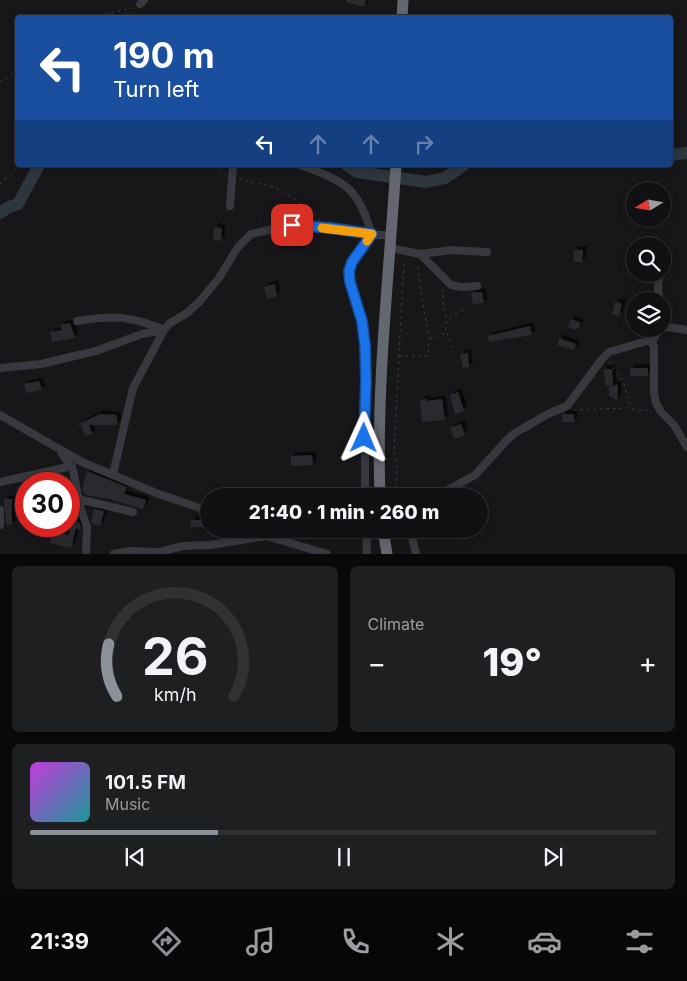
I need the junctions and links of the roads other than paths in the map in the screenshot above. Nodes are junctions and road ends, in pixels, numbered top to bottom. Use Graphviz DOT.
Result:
graph roads {
  1 [pos="403,0"];
  2 [pos="402,15"];
  3 [pos="233,167"];
  4 [pos="306,167"];
  5 [pos="396,167"];
  6 [pos="230,206"];
  7 [pos="372,234"];
  8 [pos="390,242"];
  9 [pos="487,252"];
  10 [pos="418,253"];
  11 [pos="477,286"];
  12 [pos="77,321"];
  13 [pos="671,328"];
  14 [pos="164,330"];
  15 [pos="687,330"];
  16 [pos="655,337"];
  17 [pos="652,342"];
  18 [pos="0,368"];
  19 [pos="0,415"];
  20 [pos="687,446"];
  21 [pos="61,451"];
  22 [pos="72,466"];
  23 [pos="73,472"];
  24 [pos="113,474"];
  25 [pos="0,482"];
  26 [pos="365,488"];
  27 [pos="387,488"];
  28 [pos="451,488"];
  29 [pos="80,499"];
  30 [pos="80,504"];
  31 [pos="200,508"];
  32 [pos="0,510"];
  33 [pos="133,512"];
  34 [pos="0,526"];
  35 [pos="255,538"];
  36 [pos="275,538"];
  37 [pos="366,538"];
  38 [pos="384,538"];
  39 [pos="412,538"];
  40 [pos="88,553"];
  41 [pos="114,554"];
  42 [pos="327,554"];
  43 [pos="367,554"];
  44 [pos="387,554"];
  45 [pos="416,554"];
  1 -- 2 [label="highway"];
  3 -- 6 [label="street"];
  4 -- 7 [label="street"];
  5 -- 8 [label="highway"];
  7 -- 8 [label="street"];
  7 -- 14 [label="street"];
  7 -- 26 [label="street"];
  8 -- 10 [label="street"];
  8 -- 27 [label="highway"];
  9 -- 10 [label="street"];
  10 -- 11 [label="street"];
  12 -- 14 [label="street"];
  13 -- 15 [label="street"];
  14 -- 18 [label="street"];
  14 -- 24 [label="street"];
  16 -- 17 [label="street"];
  17 -- 20 [label="street"];
  17 -- 28 [label="street"];
  19 -- 21 [label="street"];
  21 -- 22 [label="street"];
  21 -- 24 [label="street"];
  22 -- 23 [label="street"];
  22 -- 25 [label="street"];
  24 -- 31 [label="street"];
  29 -- 33 [label="street"];
  30 -- 40 [label="street"];
  32 -- 34 [label="street"];
  35 -- 41 [label="street"];
  36 -- 42 [label="street"];
  37 -- 43 [label="street"];
  38 -- 44 [label="highway"];
  39 -- 45 [label="street"];
}
